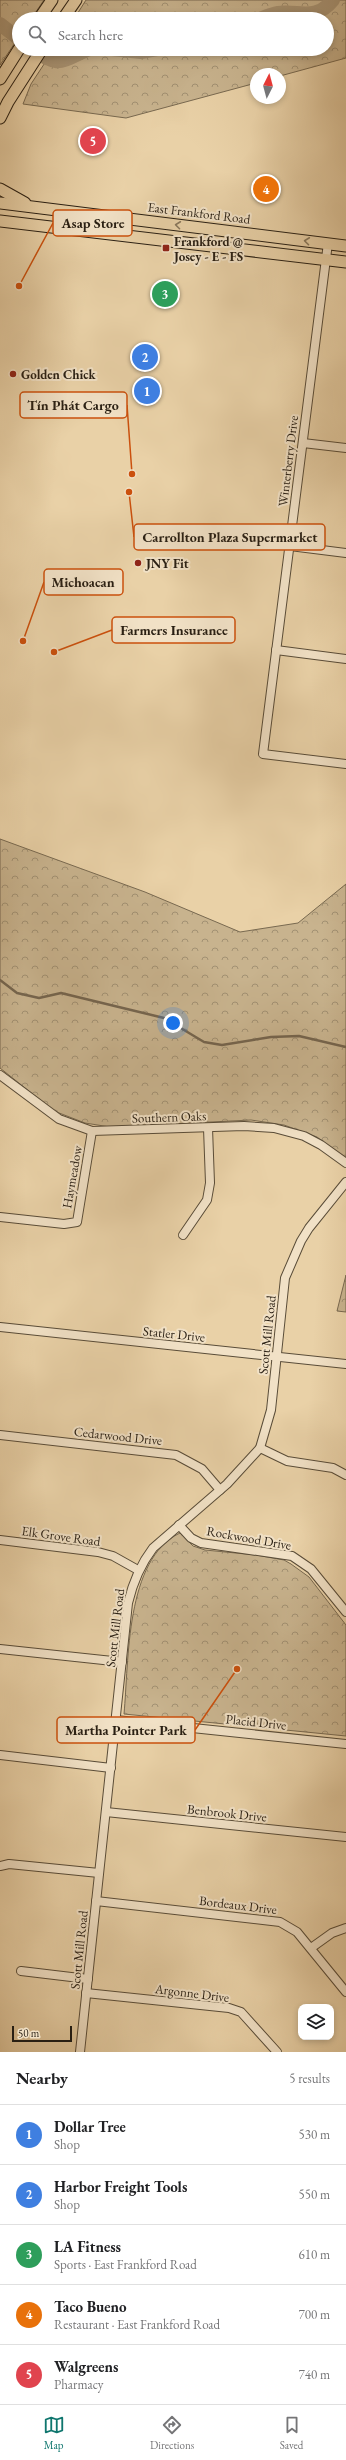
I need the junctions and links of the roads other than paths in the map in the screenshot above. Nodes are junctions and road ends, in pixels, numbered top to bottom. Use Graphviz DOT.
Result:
graph roads {
  1 [pos="52,0"];
  2 [pos="76,0"];
  3 [pos="44,12"];
  4 [pos="68,12"];
  5 [pos="14,56"];
  6 [pos="37,56"];
  7 [pos="0,79"];
  8 [pos="0,118"];
  9 [pos="0,189"];
  10 [pos="0,203"];
  11 [pos="31,207"];
  12 [pos="0,220"];
  13 [pos="156,222"];
  14 [pos="154,240"];
  15 [pos="328,244"];
  16 [pos="346,246"];
  17 [pos="325,260"];
  18 [pos="346,262"];
  19 [pos="303,443"];
  20 [pos="346,448"];
  21 [pos="290,546"];
  22 [pos="346,552"];
  23 [pos="276,650"];
  24 [pos="346,659"];
  25 [pos="346,764"];
  26 [pos="0,1075"];
  27 [pos="208,1128"];
  28 [pos="92,1131"];
  29 [pos="346,1163"];
  30 [pos="346,1182"];
  31 [pos="0,1217"];
  32 [pos="183,1235"];
  33 [pos="0,1328"];
  34 [pos="277,1356"];
  35 [pos="346,1364"];
  36 [pos="0,1435"];
  37 [pos="260,1448"];
  38 [pos="346,1475"];
  39 [pos="220,1490"];
  40 [pos="179,1525"];
  41 [pos="0,1540"];
  42 [pos="138,1570"];
  43 [pos="346,1612"];
  44 [pos="0,1649"];
  45 [pos="122,1662"];
  46 [pos="116,1720"];
  47 [pos="346,1744"];
  48 [pos="0,1755"];
  49 [pos="111,1768"];
  50 [pos="106,1812"];
  51 [pos="346,1837"];
  52 [pos="0,1866"];
  53 [pos="99,1873"];
  54 [pos="96,1901"];
  55 [pos="346,1928"];
  56 [pos="311,1948"];
  57 [pos="21,1972"];
  58 [pos="88,1979"];
  59 [pos="346,1992"];
  60 [pos="86,1993"];
  61 [pos="80,2052"];
  62 [pos="276,2052"];
  1 -- 3 [label="main road"];
  2 -- 4 [label="main road"];
  5 -- 7 [label="main road"];
  6 -- 8 [label="main road"];
  9 -- 11 [label="main road"];
  10 -- 11 [label="main road, East Frankford Road"];
  11 -- 13 [label="main road, East Frankford Road"];
  12 -- 14 [label="main road"];
  13 -- 14 [label="main road"];
  15 -- 13 [label="main road, East Frankford Road, one-way"];
  14 -- 17 [label="main road"];
  15 -- 16 [label="main road, East Frankford Road"];
  15 -- 17 [label="street, Winterberry Drive"];
  17 -- 18 [label="main road"];
  17 -- 19 [label="street, Winterberry Drive"];
  19 -- 20 [label="street"];
  19 -- 21 [label="street, Winterberry Drive"];
  21 -- 22 [label="street"];
  21 -- 23 [label="street, Winterberry Drive"];
  23 -- 24 [label="street"];
  23 -- 25 [label="street, Winterberry Drive"];
  26 -- 28 [label="street, Southern Oaks"];
  27 -- 28 [label="street, Southern Oaks"];
  27 -- 29 [label="street, Southern Oaks"];
  27 -- 32 [label="street"];
  28 -- 31 [label="street, Haymeadow"];
  30 -- 34 [label="street, Scott Mill Road"];
  33 -- 34 [label="street, Statler Drive"];
  34 -- 35 [label="street, Statler Drive"];
  34 -- 37 [label="street, Scott Mill Road"];
  36 -- 39 [label="street, Cedarwood Drive"];
  37 -- 38 [label="street"];
  37 -- 39 [label="street, Scott Mill Road"];
  39 -- 40 [label="street, Scott Mill Road"];
  40 -- 42 [label="street, Scott Mill Road"];
  40 -- 43 [label="street, Rockwood Drive"];
  41 -- 42 [label="street, Elk Grove Road"];
  42 -- 45 [label="street, Scott Mill Road"];
  44 -- 45 [label="street"];
  45 -- 46 [label="street, Scott Mill Road"];
  46 -- 47 [label="street, Placid Drive"];
  46 -- 49 [label="street, Scott Mill Road"];
  48 -- 49 [label="street"];
  49 -- 50 [label="street, Scott Mill Road"];
  50 -- 51 [label="street, Benbrook Drive"];
  50 -- 53 [label="street, Scott Mill Road"];
  52 -- 53 [label="street"];
  53 -- 54 [label="street, Scott Mill Road"];
  54 -- 56 [label="street, Bordeaux Drive"];
  54 -- 58 [label="street, Scott Mill Road"];
  55 -- 56 [label="street"];
  56 -- 59 [label="street, Bordeaux Drive"];
  57 -- 58 [label="street"];
  58 -- 60 [label="street, Scott Mill Road"];
  60 -- 61 [label="street, Scott Mill Road"];
  60 -- 62 [label="street, Argonne Drive"];
}
